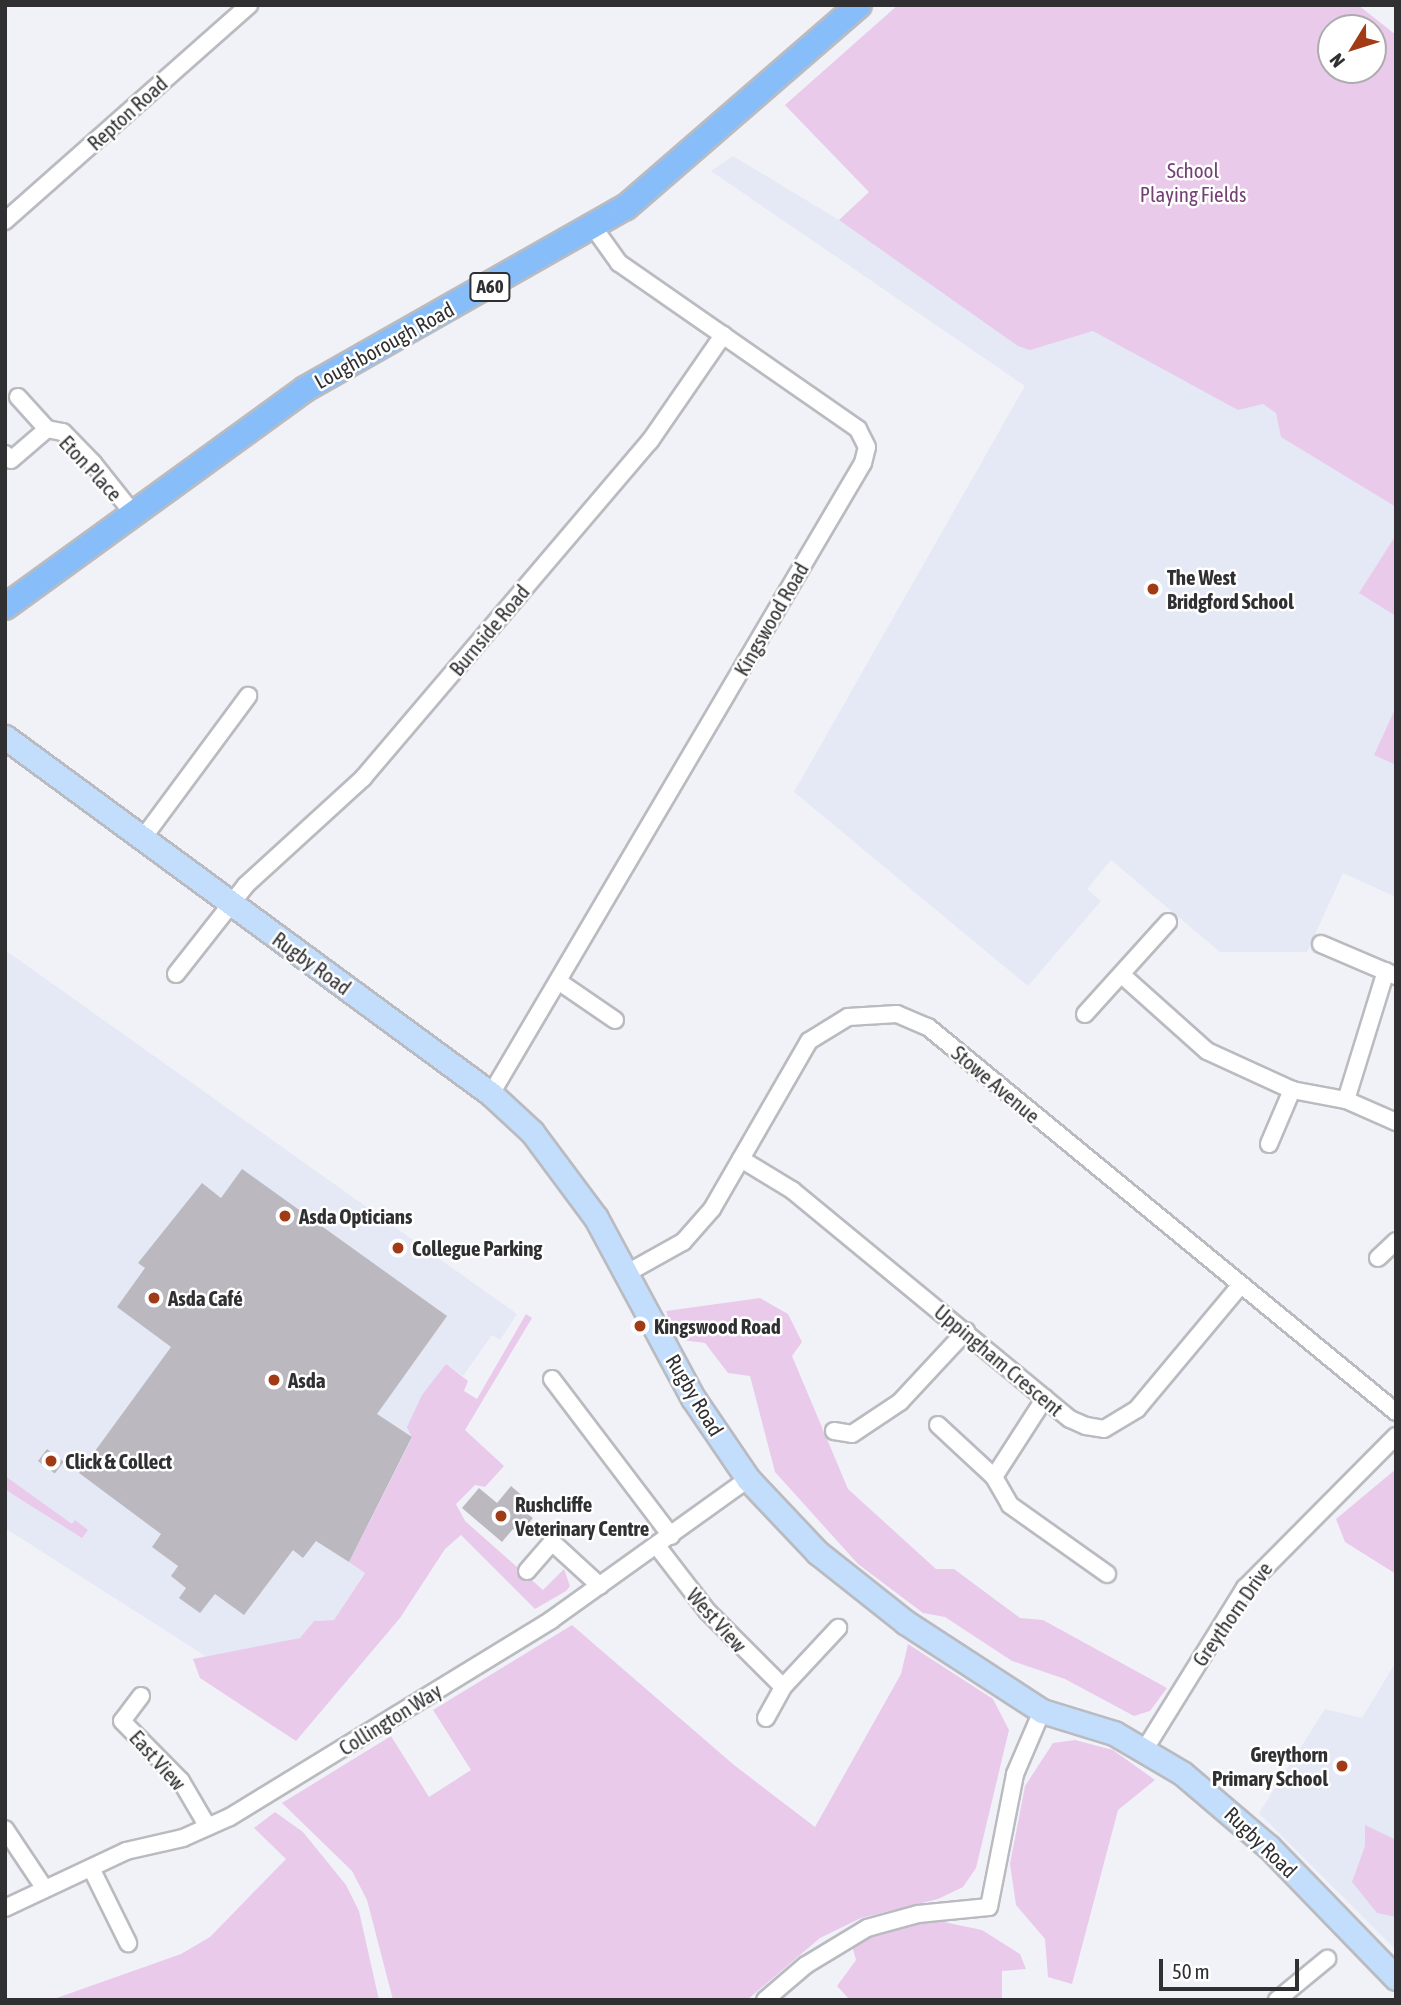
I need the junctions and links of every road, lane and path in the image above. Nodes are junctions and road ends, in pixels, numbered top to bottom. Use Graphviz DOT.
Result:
graph roads {
  1 [pos="249,5"];
  2 [pos="859,5"];
  3 [pos="5,221"];
  4 [pos="594,229"];
  5 [pos="723,335"];
  6 [pos="18,397"];
  7 [pos="47,429"];
  8 [pos="5,454"];
  9 [pos="132,512"];
  10 [pos="5,607"];
  11 [pos="248,696"];
  12 [pos="5,737"];
  13 [pos="143,838"];
  14 [pos="230,902"];
  15 [pos="1168,922"];
  16 [pos="1321,944"];
  17 [pos="1391,973"];
  18 [pos="176,974"];
  19 [pos="1122,975"];
  20 [pos="558,981"];
  21 [pos="1085,1014"];
  22 [pos="615,1020"];
  23 [pos="1292,1090"];
  24 [pos="491,1094"];
  25 [pos="1346,1100"];
  26 [pos="1396,1122"];
  27 [pos="1269,1144"];
  28 [pos="741,1159"];
  29 [pos="1396,1241"];
  30 [pos="1378,1258"];
  31 [pos="629,1272"];
  32 [pos="1240,1286"];
  33 [pos="966,1331"];
  34 [pos="552,1379"];
  35 [pos="1045,1398"];
  36 [pos="1396,1412"];
  37 [pos="938,1425"];
  38 [pos="834,1431"];
  39 [pos="1396,1436"];
  40 [pos="994,1477"];
  41 [pos="748,1479"];
  42 [pos="664,1541"];
  43 [pos="527,1571"];
  44 [pos="1107,1574"];
  45 [pos="600,1586"];
  46 [pos="838,1628"];
  47 [pos="783,1687"];
  48 [pos="141,1696"];
  49 [pos="1042,1711"];
  50 [pos="766,1718"];
  51 [pos="1145,1749"];
  52 [pos="208,1827"];
  53 [pos="5,1829"];
  54 [pos="91,1868"];
  55 [pos="45,1889"];
  56 [pos="5,1908"];
  57 [pos="128,1943"];
  58 [pos="1330,1977"];
  59 [pos="1396,1978"];
  60 [pos="765,2000"];
  61 [pos="1277,2000"];
  1 -- 3 [label="street, Repton Road"];
  2 -- 4 [label="main road, Loughborough Road / A60"];
  4 -- 5 [label="street, Kingswood Road"];
  4 -- 9 [label="main road, Loughborough Road / A60"];
  5 -- 14 [label="street, Burnside Road"];
  5 -- 20 [label="street, Kingswood Road"];
  6 -- 7 [label="street, Eton Place"];
  7 -- 8 [label="street, Eton Place"];
  7 -- 9 [label="street, Eton Place"];
  9 -- 10 [label="main road, Loughborough Road / A60"];
  11 -- 13 [label="street"];
  12 -- 13 [label="street, Rugby Road"];
  13 -- 14 [label="street, Rugby Road"];
  14 -- 18 [label="street, Burnside Road"];
  14 -- 24 [label="street, Rugby Road"];
  15 -- 19 [label="street"];
  16 -- 17 [label="street"];
  17 -- 25 [label="street"];
  19 -- 21 [label="street"];
  19 -- 23 [label="street"];
  20 -- 22 [label="street"];
  20 -- 24 [label="street, Kingswood Road"];
  23 -- 25 [label="street"];
  23 -- 27 [label="street"];
  24 -- 31 [label="street, Rugby Road"];
  25 -- 26 [label="street"];
  28 -- 31 [label="street, Stowe Avenue"];
  28 -- 32 [label="street, Stowe Avenue"];
  28 -- 33 [label="street, Uppingham Crescent"];
  29 -- 30 [label="street"];
  31 -- 41 [label="street, Rugby Road"];
  32 -- 35 [label="street, Uppingham Crescent"];
  32 -- 36 [label="street, Stowe Avenue"];
  33 -- 35 [label="street, Uppingham Crescent"];
  33 -- 38 [label="street"];
  34 -- 42 [label="street, West View"];
  35 -- 40 [label="street"];
  37 -- 40 [label="street"];
  39 -- 51 [label="street, Greythorn Drive"];
  40 -- 44 [label="street"];
  41 -- 42 [label="street, Collington Way"];
  41 -- 49 [label="street, Rugby Road"];
  42 -- 45 [label="street, Collington Way"];
  42 -- 47 [label="street, West View"];
  43 -- 45 [label="street"];
  45 -- 52 [label="street, Collington Way"];
  46 -- 47 [label="street"];
  47 -- 50 [label="street"];
  48 -- 52 [label="street, East View"];
  49 -- 51 [label="street, Rugby Road"];
  49 -- 60 [label="street"];
  51 -- 59 [label="street, Rugby Road"];
  52 -- 54 [label="street, Collington Way"];
  53 -- 55 [label="street"];
  54 -- 55 [label="street, Collington Way"];
  54 -- 57 [label="street"];
  55 -- 56 [label="street, Collington Way"];
  58 -- 61 [label="street"];
}
